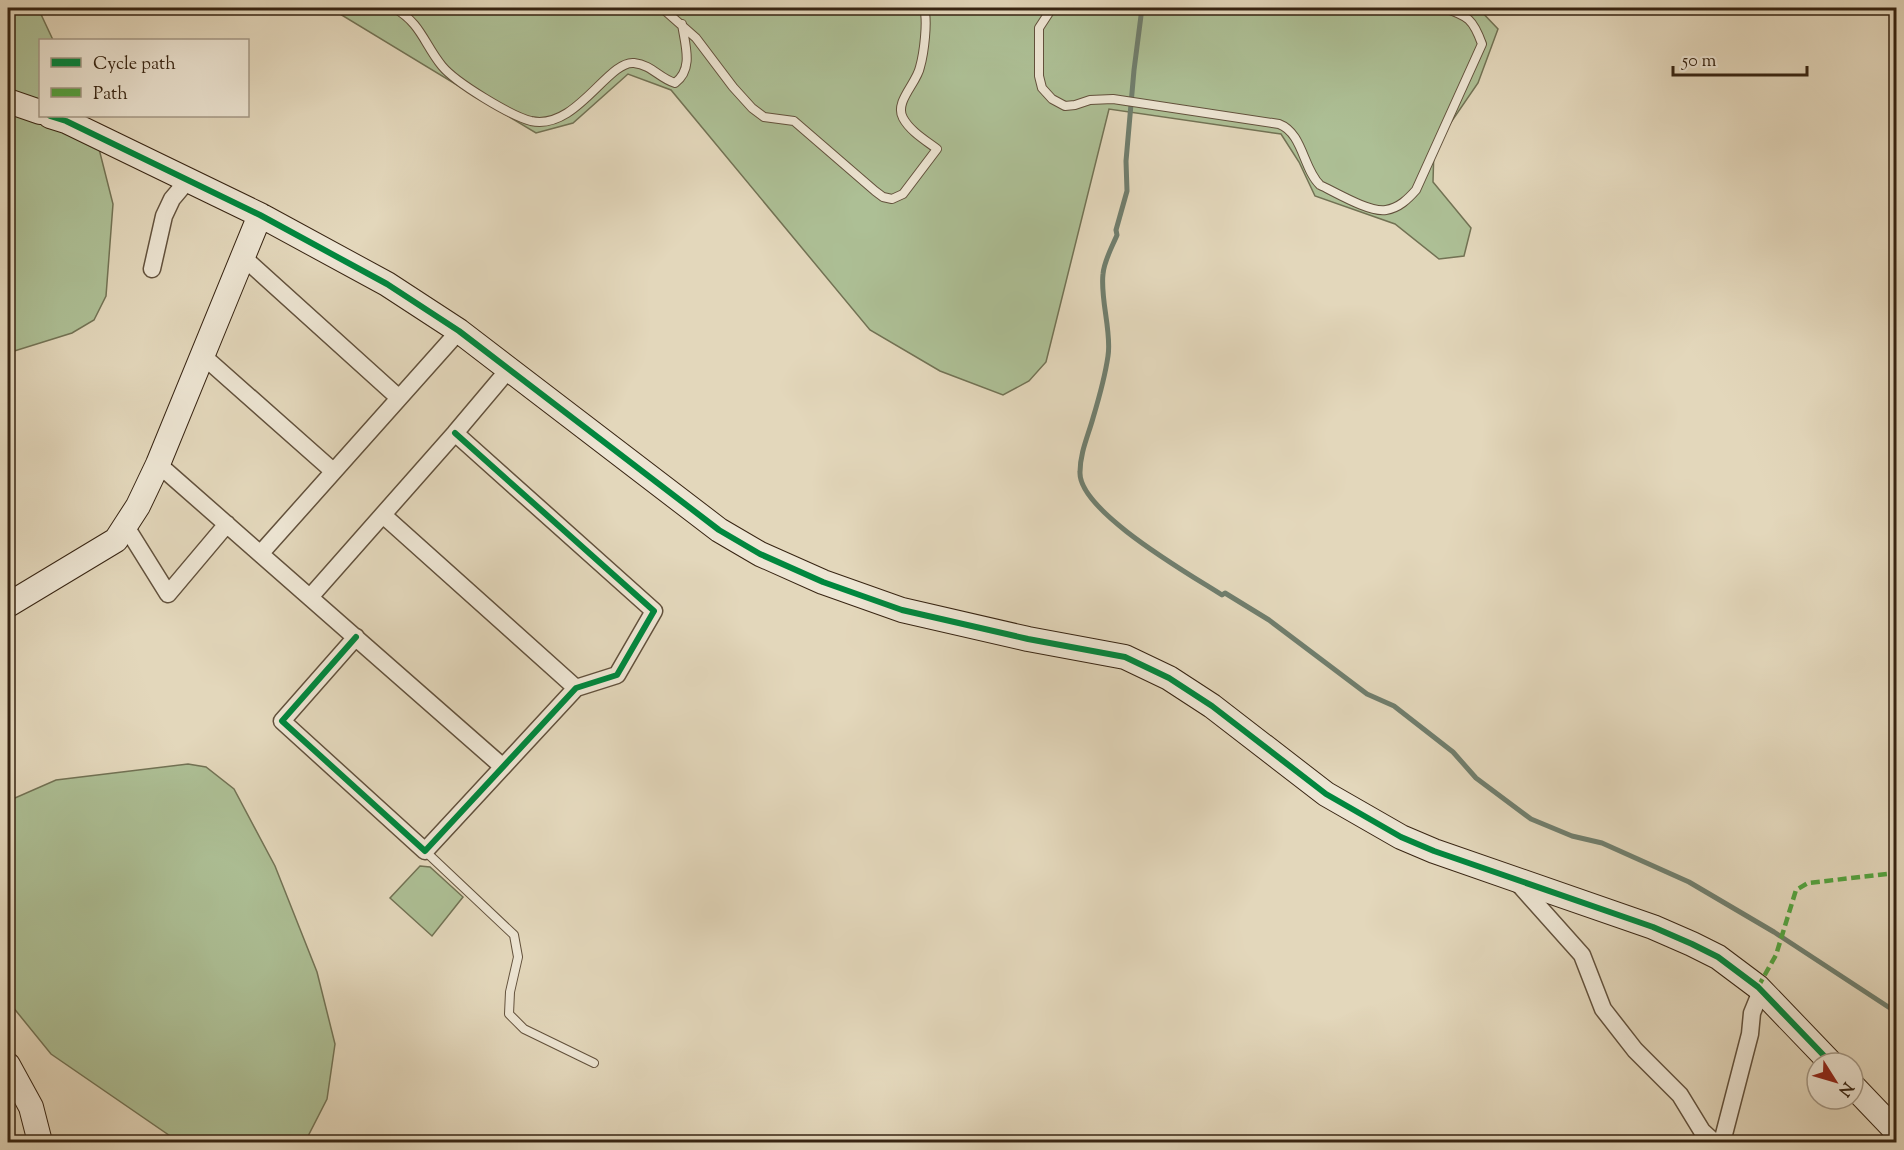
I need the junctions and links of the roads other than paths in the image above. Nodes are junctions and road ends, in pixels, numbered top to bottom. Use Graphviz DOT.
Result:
graph roads {
  1 [pos="394,8"];
  2 [pos="662,8"];
  3 [pos="924,8"];
  4 [pos="1052,8"];
  5 [pos="1444,8"];
  6 [pos="682,24"];
  7 [pos="8,101"];
  8 [pos="39,112"];
  9 [pos="53,117"];
  10 [pos="188,180"];
  11 [pos="260,215"];
  12 [pos="243,257"];
  13 [pos="152,269"];
  14 [pos="459,330"];
  15 [pos="202,355"];
  16 [pos="509,369"];
  17 [pos="399,398"];
  18 [pos="455,433"];
  19 [pos="158,464"];
  20 [pos="333,471"];
  21 [pos="383,515"];
  22 [pos="227,524"];
  23 [pos="125,525"];
  24 [pos="261,553"];
  25 [pos="310,596"];
  26 [pos="8,605"];
  27 [pos="356,638"];
  28 [pos="576,688"];
  29 [pos="503,767"];
  30 [pos="425,851"];
  31 [pos="1514,879"];
  32 [pos="1761,991"];
  33 [pos="1819,1051"];
  34 [pos="594,1063"];
  35 [pos="8,1065"];
  36 [pos="1865,1099"];
  37 [pos="1690,1111"];
  38 [pos="1896,1131"];
  39 [pos="40,1143"];
  40 [pos="1700,1143"];
  41 [pos="1714,1143"];
  42 [pos="1722,1143"];
  1 -- 6 [label="lane"];
  2 -- 6 [label="lane"];
  3 -- 6 [label="lane"];
  4 -- 5 [label="lane"];
  7 -- 8 [label="street"];
  9 -- 10 [label="street"];
  10 -- 11 [label="street"];
  10 -- 13 [label="street"];
  11 -- 12 [label="street"];
  11 -- 14 [label="street"];
  12 -- 15 [label="street"];
  12 -- 17 [label="street"];
  14 -- 16 [label="street"];
  14 -- 17 [label="street"];
  15 -- 19 [label="street"];
  15 -- 20 [label="street"];
  16 -- 18 [label="street"];
  16 -- 31 [label="street"];
  17 -- 20 [label="street"];
  18 -- 21 [label="street"];
  18 -- 28 [label="street"];
  19 -- 22 [label="street"];
  19 -- 23 [label="street"];
  20 -- 24 [label="street"];
  21 -- 25 [label="street"];
  21 -- 28 [label="street"];
  22 -- 23 [label="street"];
  22 -- 24 [label="street"];
  23 -- 26 [label="street"];
  24 -- 25 [label="street"];
  25 -- 27 [label="street"];
  27 -- 29 [label="street"];
  27 -- 30 [label="street"];
  28 -- 29 [label="street"];
  29 -- 30 [label="street"];
  30 -- 34 [label="lane"];
  31 -- 32 [label="street"];
  31 -- 37 [label="street"];
  32 -- 33 [label="street"];
  32 -- 42 [label="street"];
  35 -- 39 [label="street"];
  36 -- 38 [label="street"];
  37 -- 40 [label="street"];
  37 -- 41 [label="street"];
}
